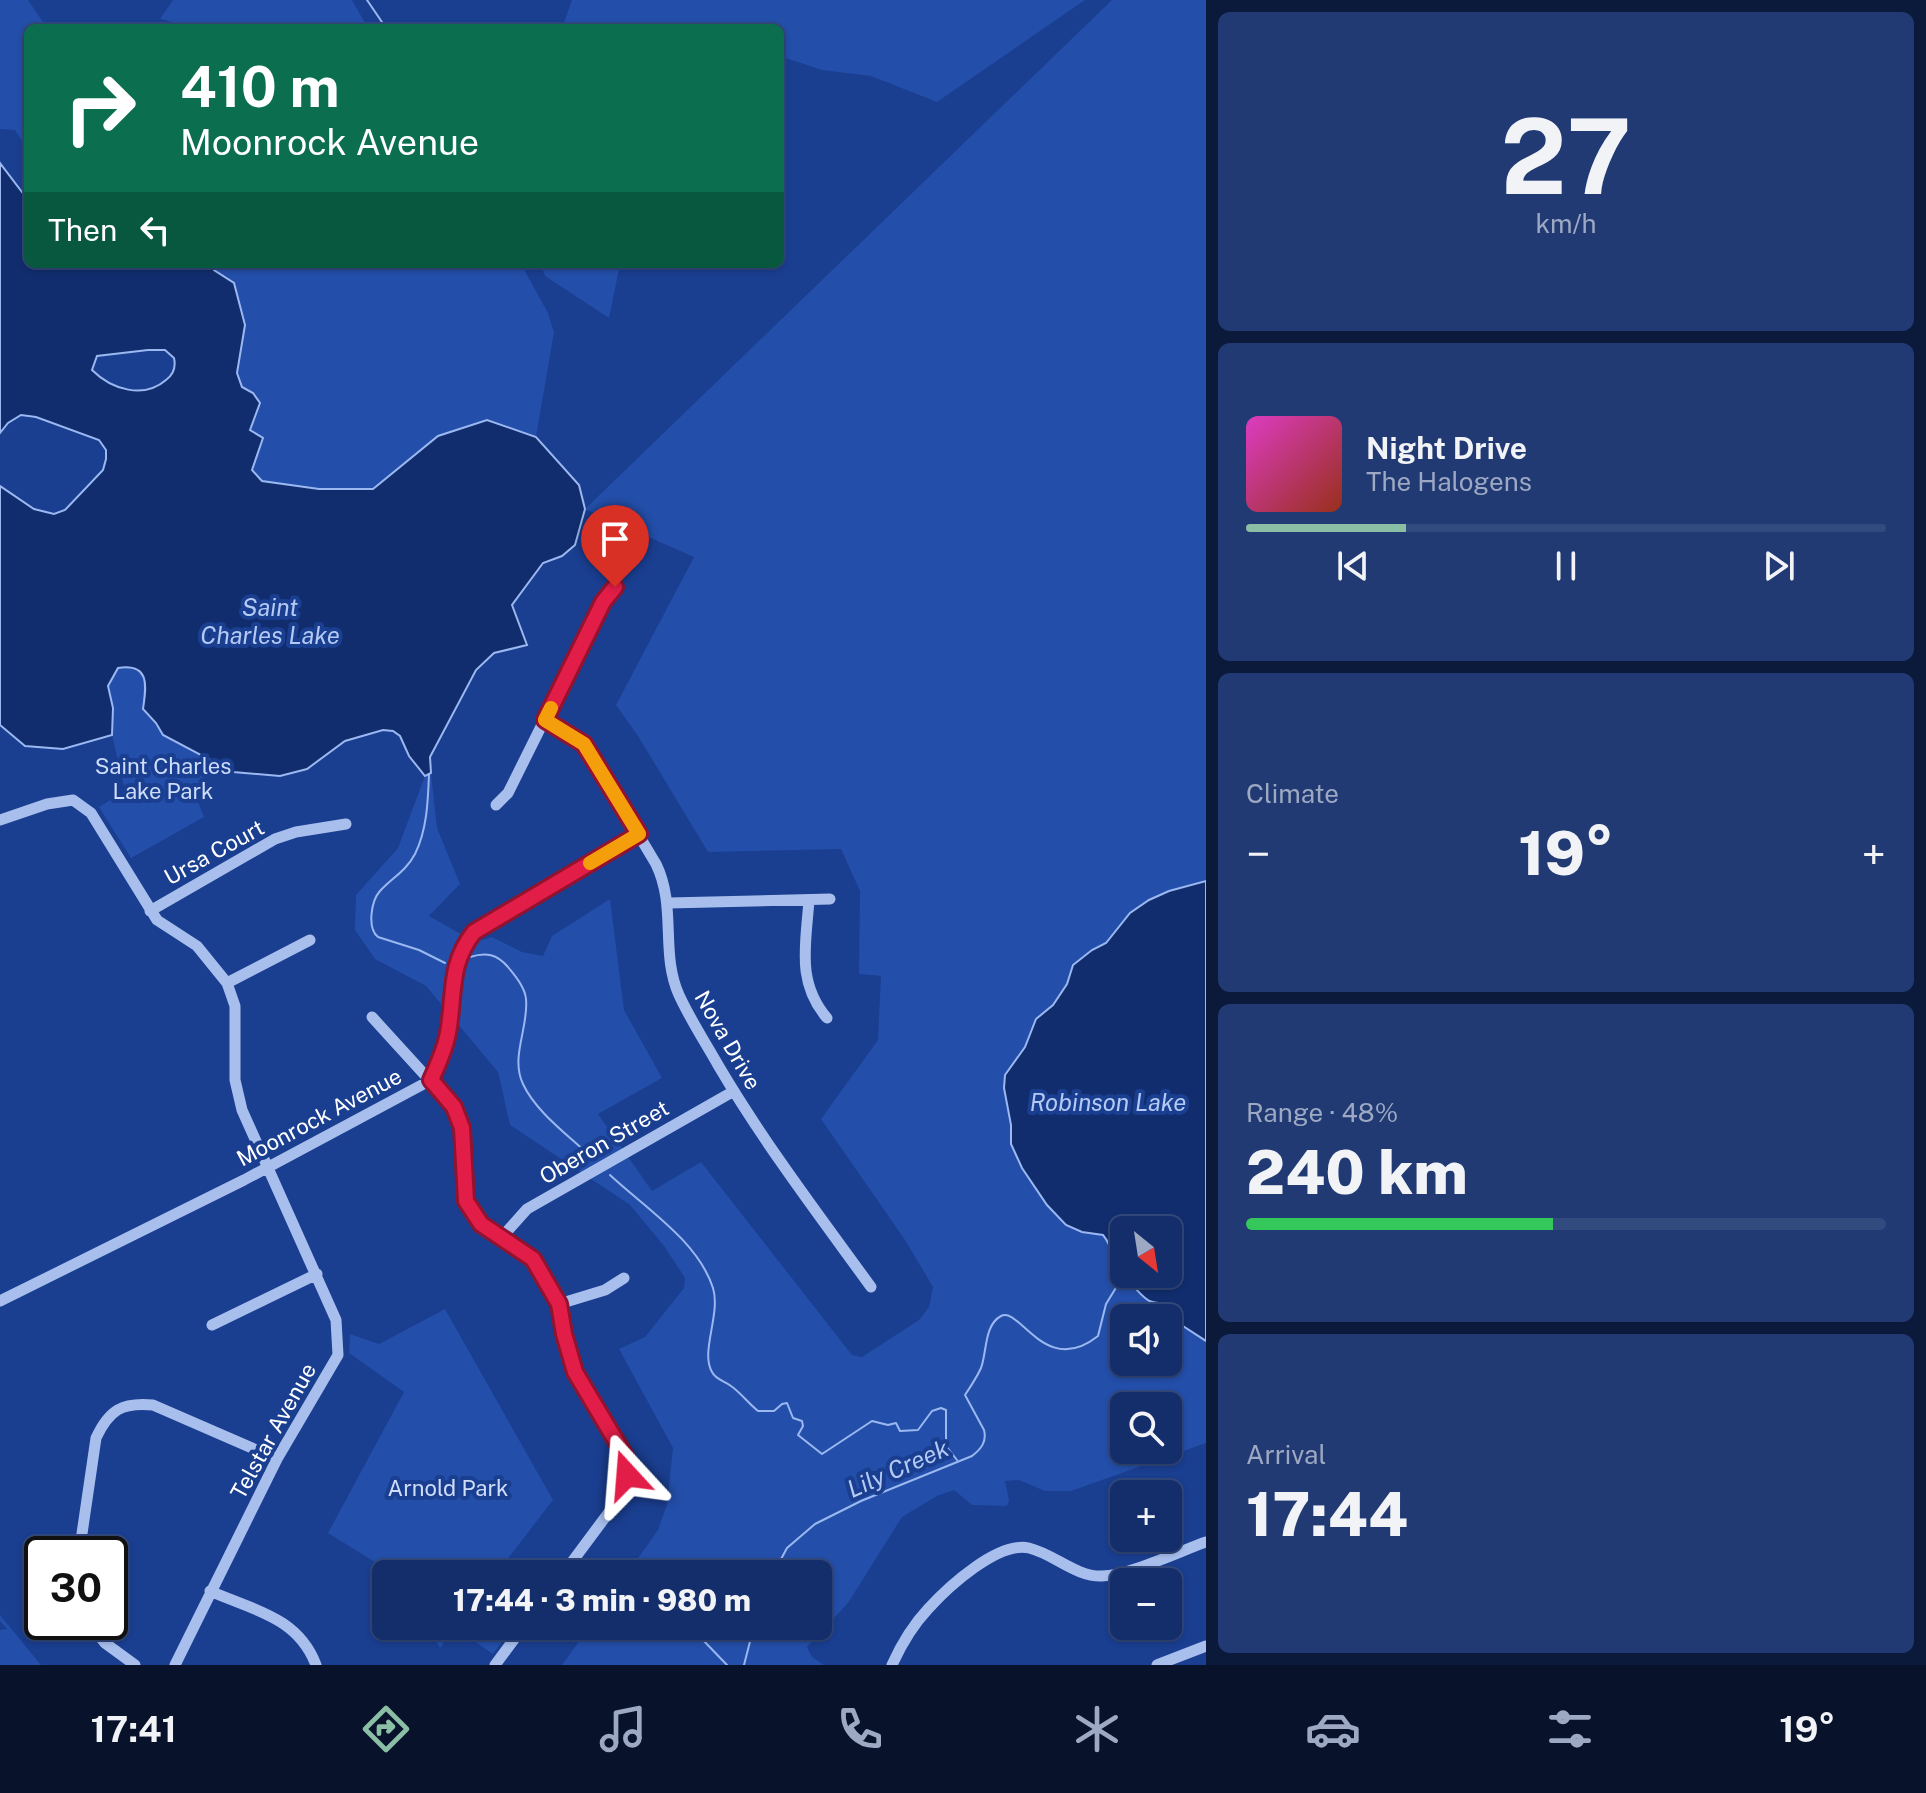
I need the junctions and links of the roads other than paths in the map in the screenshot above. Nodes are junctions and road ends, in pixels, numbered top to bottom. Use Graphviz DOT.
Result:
graph roads {
  1 [pos="615,587"];
  2 [pos="545,720"];
  3 [pos="496,805"];
  4 [pos="0,820"];
  5 [pos="346,824"];
  6 [pos="639,834"];
  7 [pos="830,899"];
  8 [pos="809,900"];
  9 [pos="669,903"];
  10 [pos="150,911"];
  11 [pos="310,940"];
  12 [pos="227,983"];
  13 [pos="372,1017"];
  14 [pos="827,1018"];
  15 [pos="431,1080"];
  16 [pos="734,1091"];
  17 [pos="268,1167"];
  18 [pos="502,1237"];
  19 [pos="317,1274"];
  20 [pos="624,1278"];
  21 [pos="871,1287"];
  22 [pos="0,1301"];
  23 [pos="559,1304"];
  24 [pos="212,1325"];
  25 [pos="277,1459"];
  26 [pos="82,1536"];
  27 [pos="1206,1542"];
  28 [pos="573,1560"];
  29 [pos="210,1591"];
  30 [pos="103,1640"];
  31 [pos="514,1640"];
  32 [pos="1206,1646"];
  33 [pos="135,1665"];
  34 [pos="175,1665"];
  35 [pos="316,1665"];
  36 [pos="495,1665"];
  37 [pos="892,1665"];
  38 [pos="1157,1665"];
  1 -- 2 [label="street"];
  2 -- 3 [label="street"];
  2 -- 6 [label="street, Nova Drive"];
  4 -- 10 [label="street"];
  5 -- 10 [label="street, Ursa Court"];
  6 -- 9 [label="street, Nova Drive"];
  6 -- 15 [label="street, Moonrock Avenue"];
  7 -- 8 [label="street"];
  8 -- 9 [label="street"];
  8 -- 14 [label="street"];
  9 -- 16 [label="street, Nova Drive"];
  10 -- 12 [label="street"];
  11 -- 12 [label="street"];
  12 -- 17 [label="street, Telstar Avenue"];
  13 -- 15 [label="street"];
  15 -- 17 [label="street, Moonrock Avenue"];
  15 -- 18 [label="street"];
  16 -- 18 [label="street, Oberon Street"];
  16 -- 21 [label="street, Nova Drive"];
  17 -- 19 [label="street, Telstar Avenue"];
  17 -- 22 [label="street, Moonrock Avenue"];
  18 -- 23 [label="street"];
  19 -- 24 [label="street"];
  19 -- 25 [label="street, Telstar Avenue"];
  20 -- 23 [label="street"];
  23 -- 28 [label="street"];
  25 -- 26 [label="street"];
  25 -- 29 [label="street, Telstar Avenue"];
  27 -- 37 [label="street"];
  29 -- 34 [label="street, Telstar Avenue"];
  29 -- 35 [label="street"];
  30 -- 33 [label="street"];
  31 -- 36 [label="street"];
  32 -- 38 [label="street"];
}
